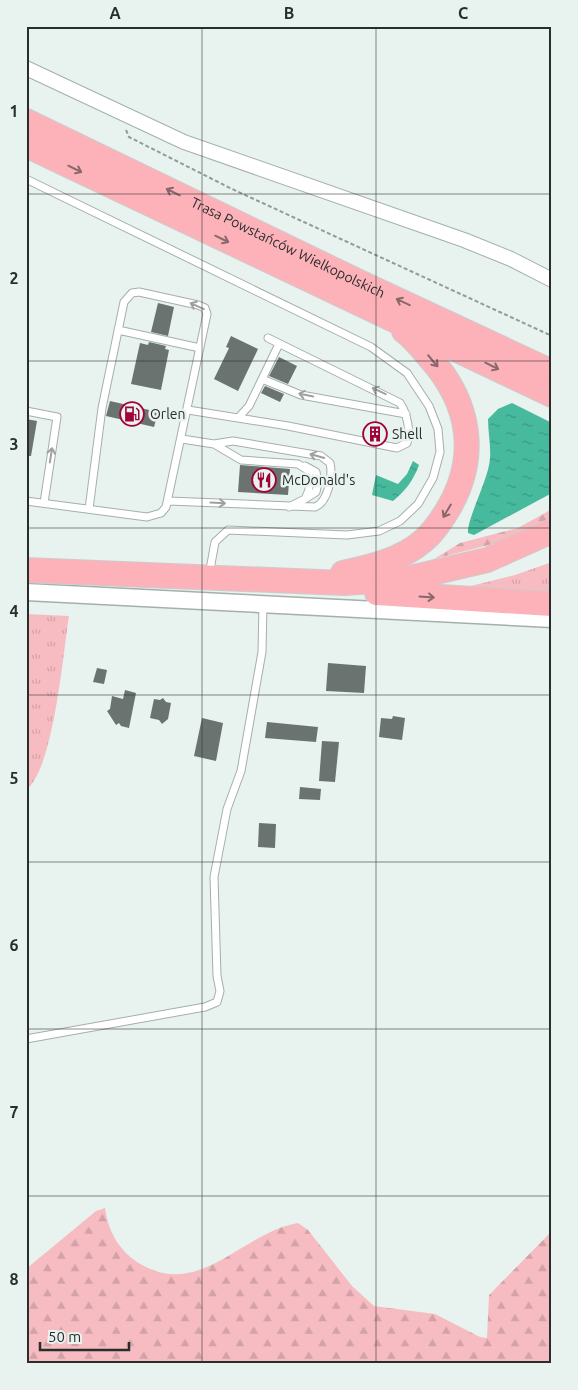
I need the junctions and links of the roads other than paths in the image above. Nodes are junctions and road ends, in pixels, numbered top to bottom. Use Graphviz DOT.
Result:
graph roads {
  1 [pos="26,68"];
  2 [pos="26,121"];
  3 [pos="26,145"];
  4 [pos="26,179"];
  5 [pos="552,280"];
  6 [pos="368,309"];
  7 [pos="118,330"];
  8 [pos="268,338"];
  9 [pos="279,344"];
  10 [pos="200,348"];
  11 [pos="552,372"];
  12 [pos="262,379"];
  13 [pos="552,395"];
  14 [pos="188,410"];
  15 [pos="26,412"];
  16 [pos="406,414"];
  17 [pos="238,418"];
  18 [pos="182,439"];
  19 [pos="214,444"];
  20 [pos="26,501"];
  21 [pos="169,501"];
  22 [pos="44,503"];
  23 [pos="288,507"];
  24 [pos="89,509"];
  25 [pos="552,531"];
  26 [pos="26,570"];
  27 [pos="208,578"];
  28 [pos="310,582"];
  29 [pos="26,592"];
  30 [pos="262,604"];
  31 [pos="552,604"];
  32 [pos="552,619"];
  33 [pos="26,1039"];
  1 -- 5 [label="street"];
  11 -- 2 [label="highway, Trasa Powstańców Wielkopolskich, one-way"];
  3 -- 6 [label="highway, Trasa Powstańców Wielkopolskich, one-way"];
  4 -- 27 [label="lane"];
  6 -- 13 [label="highway, Trasa Powstańców Wielkopolskich, one-way"];
  6 -- 28 [label="highway, one-way"];
  7 -- 10 [label="lane"];
  10 -- 7 [label="lane, one-way"];
  7 -- 24 [label="lane"];
  8 -- 9 [label="lane"];
  9 -- 12 [label="lane"];
  16 -- 9 [label="lane, one-way"];
  10 -- 14 [label="lane"];
  16 -- 12 [label="lane, one-way"];
  12 -- 17 [label="lane"];
  14 -- 17 [label="lane"];
  14 -- 18 [label="lane"];
  22 -- 15 [label="lane, one-way"];
  16 -- 17 [label="lane"];
  18 -- 19 [label="lane"];
  18 -- 21 [label="lane"];
  19 -- 23 [label="lane"];
  23 -- 19 [label="lane, one-way"];
  20 -- 22 [label="lane"];
  21 -- 23 [label="lane, one-way"];
  21 -- 24 [label="lane"];
  22 -- 24 [label="lane"];
  25 -- 28 [label="highway"];
  26 -- 27 [label="highway"];
  27 -- 28 [label="highway"];
  28 -- 31 [label="highway, one-way"];
  29 -- 30 [label="street"];
  30 -- 32 [label="street"];
  30 -- 33 [label="lane"];
}
